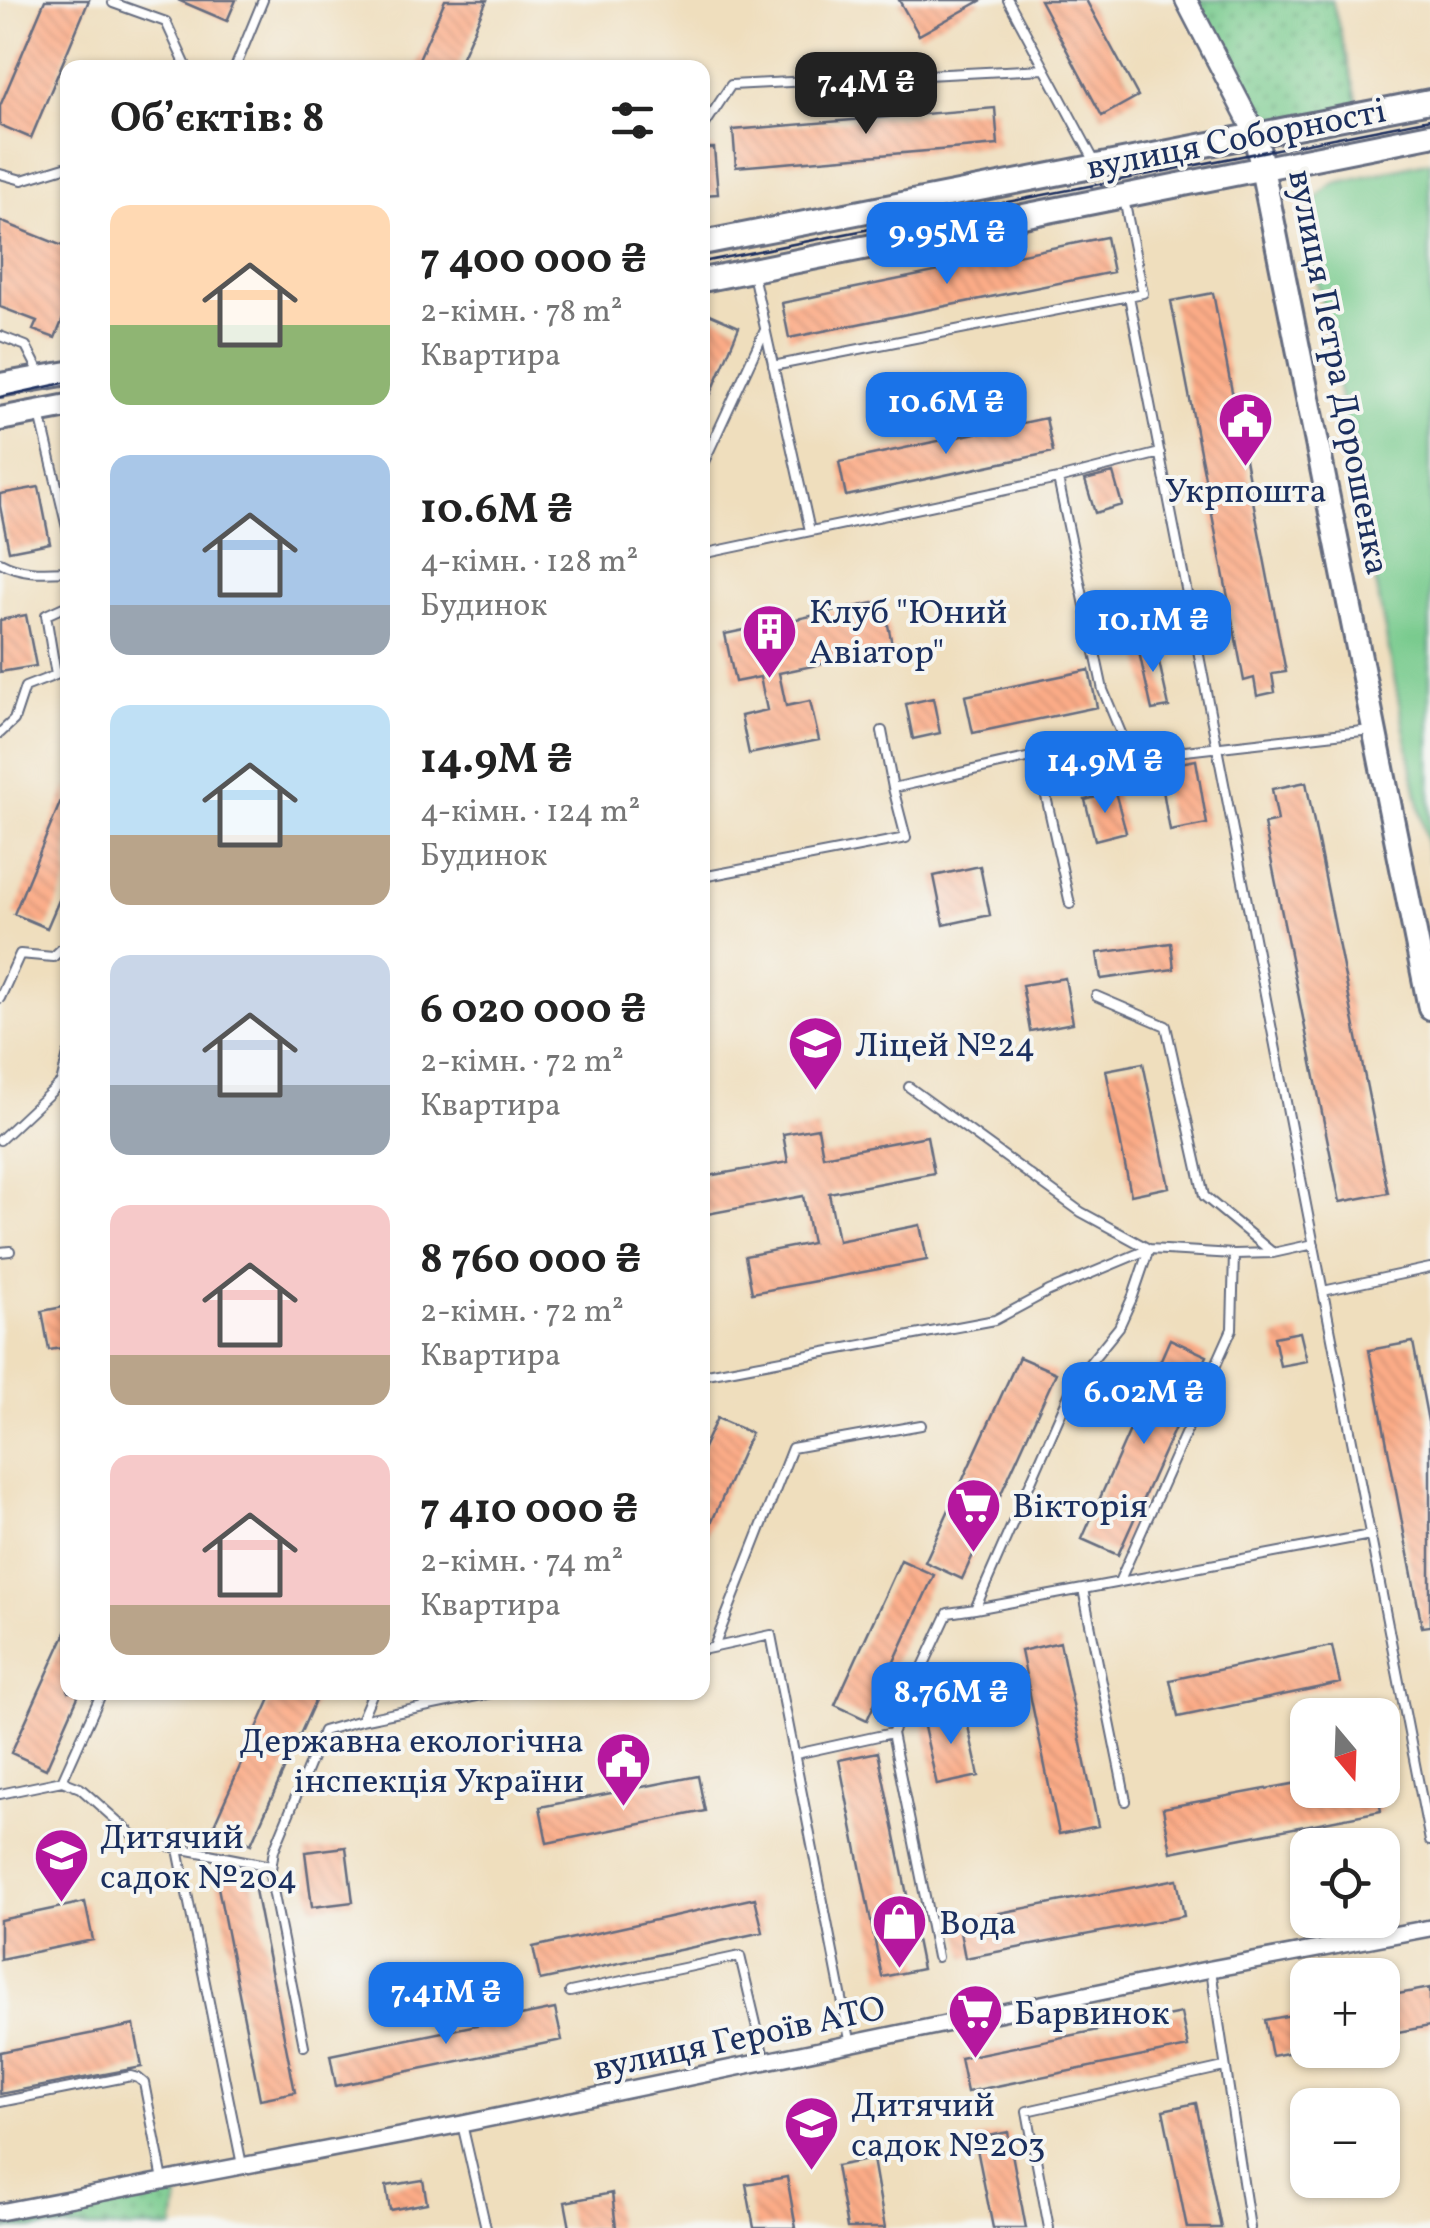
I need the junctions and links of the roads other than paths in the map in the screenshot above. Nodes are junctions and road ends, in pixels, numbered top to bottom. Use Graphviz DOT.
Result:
graph roads {
  1 [pos="115,0"];
  2 [pos="263,0"];
  3 [pos="1008,0"];
  4 [pos="1186,0"];
  5 [pos="183,60"];
  6 [pos="238,60"];
  7 [pos="1046,68"];
  8 [pos="1430,101"];
  9 [pos="710,119"];
  10 [pos="1256,133"];
  11 [pos="1430,135"];
  12 [pos="1098,166"];
  13 [pos="60,168"];
  14 [pos="1264,168"];
  15 [pos="0,174"];
  16 [pos="1123,196"];
  17 [pos="710,240"];
  18 [pos="752,270"];
  19 [pos="710,278"];
  20 [pos="1129,296"];
  21 [pos="765,330"];
  22 [pos="0,336"];
  23 [pos="773,366"];
  24 [pos="60,375"];
  25 [pos="42,378"];
  26 [pos="0,385"];
  27 [pos="60,407"];
  28 [pos="40,411"];
  29 [pos="0,420"];
  30 [pos="710,449"];
  31 [pos="1160,453"];
  32 [pos="1058,479"];
  33 [pos="60,497"];
  34 [pos="810,530"];
  35 [pos="710,552"];
  36 [pos="0,562"];
  37 [pos="60,571"];
  38 [pos="60,609"];
  39 [pos="1375,730"];
  40 [pos="882,731"];
  41 [pos="0,734"];
  42 [pos="1126,745"];
  43 [pos="1217,747"];
  44 [pos="1037,756"];
  45 [pos="893,788"];
  46 [pos="710,875"];
  47 [pos="1070,904"];
  48 [pos="60,950"];
  49 [pos="1096,996"];
  50 [pos="0,998"];
  51 [pos="1430,1008"];
  52 [pos="60,1083"];
  53 [pos="909,1087"];
  54 [pos="0,1140"];
  55 [pos="1314,1244"];
  56 [pos="1149,1249"];
  57 [pos="1273,1253"];
  58 [pos="1234,1254"];
  59 [pos="1430,1268"];
  60 [pos="1323,1290"];
  61 [pos="710,1374"];
  62 [pos="921,1424"];
  63 [pos="1370,1535"];
  64 [pos="1119,1582"];
  65 [pos="1083,1589"];
  66 [pos="975,1609"];
  67 [pos="714,1647"];
  68 [pos="710,1648"];
  69 [pos="98,1700"];
  70 [pos="370,1700"];
  71 [pos="457,1700"];
  72 [pos="361,1720"];
  73 [pos="892,1733"];
  74 [pos="796,1754"];
  75 [pos="62,1782"];
  76 [pos="0,1794"];
  77 [pos="1126,1801"];
  78 [pos="1430,1841"];
  79 [pos="178,1849"];
  80 [pos="271,1866"];
  81 [pos="1430,1928"];
  82 [pos="938,1957"];
  83 [pos="1211,1969"];
  84 [pos="570,1992"];
  85 [pos="851,2045"];
  86 [pos="304,2046"];
  87 [pos="764,2062"];
  88 [pos="1224,2067"];
  89 [pos="0,2102"];
  90 [pos="462,2124"];
  91 [pos="242,2166"];
  92 [pos="162,2180"];
  93 [pos="0,2212"];
  94 [pos="486,2228"];
  95 [pos="1049,2228"];
  96 [pos="1250,2228"];
  1 -- 5 [label="lane"];
  2 -- 6 [label="lane"];
  3 -- 7 [label="lane"];
  4 -- 10 [label="street, вулиця Петра Дорошенка"];
  7 -- 9 [label="lane"];
  7 -- 12 [label="lane"];
  8 -- 10 [label="main road, вулиця Соборності"];
  10 -- 12 [label="main road, вулиця Соборності"];
  10 -- 14 [label="main road, вулиця Петра Дорошенка"];
  11 -- 14 [label="main road, вулиця Соборності"];
  12 -- 17 [label="main road, вулиця Соборності"];
  13 -- 15 [label="lane"];
  14 -- 16 [label="main road, вулиця Соборності"];
  14 -- 39 [label="main road, вулиця Петра Дорошенка"];
  16 -- 18 [label="main road, вулиця Соборності"];
  16 -- 20 [label="lane"];
  18 -- 19 [label="main road, вулиця Соборності"];
  18 -- 21 [label="lane"];
  20 -- 23 [label="lane"];
  20 -- 31 [label="lane"];
  21 -- 23 [label="lane"];
  21 -- 30 [label="lane"];
  22 -- 25 [label="lane"];
  23 -- 34 [label="lane"];
  24 -- 25 [label="main road"];
  25 -- 26 [label="main road"];
  27 -- 28 [label="main road"];
  28 -- 29 [label="main road"];
  28 -- 33 [label="lane"];
  31 -- 32 [label="lane"];
  31 -- 43 [label="lane"];
  32 -- 34 [label="lane"];
  32 -- 42 [label="lane"];
  34 -- 35 [label="lane"];
  36 -- 37 [label="lane"];
  38 -- 41 [label="lane"];
  39 -- 43 [label="lane"];
  39 -- 51 [label="main road, вулиця Петра Дорошенка"];
  40 -- 45 [label="lane"];
  42 -- 43 [label="lane"];
  42 -- 44 [label="lane"];
  43 -- 55 [label="lane"];
  44 -- 45 [label="lane"];
  44 -- 47 [label="lane"];
  45 -- 46 [label="lane"];
  48 -- 50 [label="lane"];
  49 -- 57 [label="lane"];
  52 -- 54 [label="lane"];
  53 -- 56 [label="lane"];
  55 -- 57 [label="lane"];
  55 -- 60 [label="lane"];
  56 -- 58 [label="lane"];
  56 -- 61 [label="lane"];
  56 -- 66 [label="lane"];
  57 -- 58 [label="lane"];
  58 -- 64 [label="lane"];
  59 -- 60 [label="lane"];
  60 -- 63 [label="lane"];
  62 -- 67 [label="lane"];
  63 -- 64 [label="lane"];
  63 -- 78 [label="lane"];
  64 -- 65 [label="lane"];
  65 -- 66 [label="lane"];
  65 -- 77 [label="lane"];
  66 -- 73 [label="lane"];
  67 -- 68 [label="lane"];
  67 -- 74 [label="lane"];
  69 -- 75 [label="lane"];
  70 -- 72 [label="lane"];
  71 -- 72 [label="lane"];
  72 -- 80 [label="lane"];
  73 -- 74 [label="lane"];
  73 -- 82 [label="lane"];
  74 -- 85 [label="lane"];
  75 -- 76 [label="lane"];
  75 -- 79 [label="lane"];
  79 -- 80 [label="lane"];
  79 -- 91 [label="lane"];
  80 -- 86 [label="lane"];
  81 -- 83 [label="street, вулиця Героїв АТО"];
  83 -- 85 [label="street, вулиця Героїв АТО"];
  83 -- 88 [label="lane"];
  84 -- 87 [label="lane"];
  85 -- 87 [label="street, вулиця Героїв АТО"];
  87 -- 90 [label="street, вулиця Героїв АТО"];
  88 -- 95 [label="lane"];
  88 -- 96 [label="lane"];
  89 -- 92 [label="lane"];
  90 -- 91 [label="street, вулиця Героїв АТО"];
  90 -- 94 [label="lane"];
  91 -- 92 [label="street, вулиця Героїв АТО"];
  92 -- 93 [label="street, вулиця Героїв АТО"];
}
